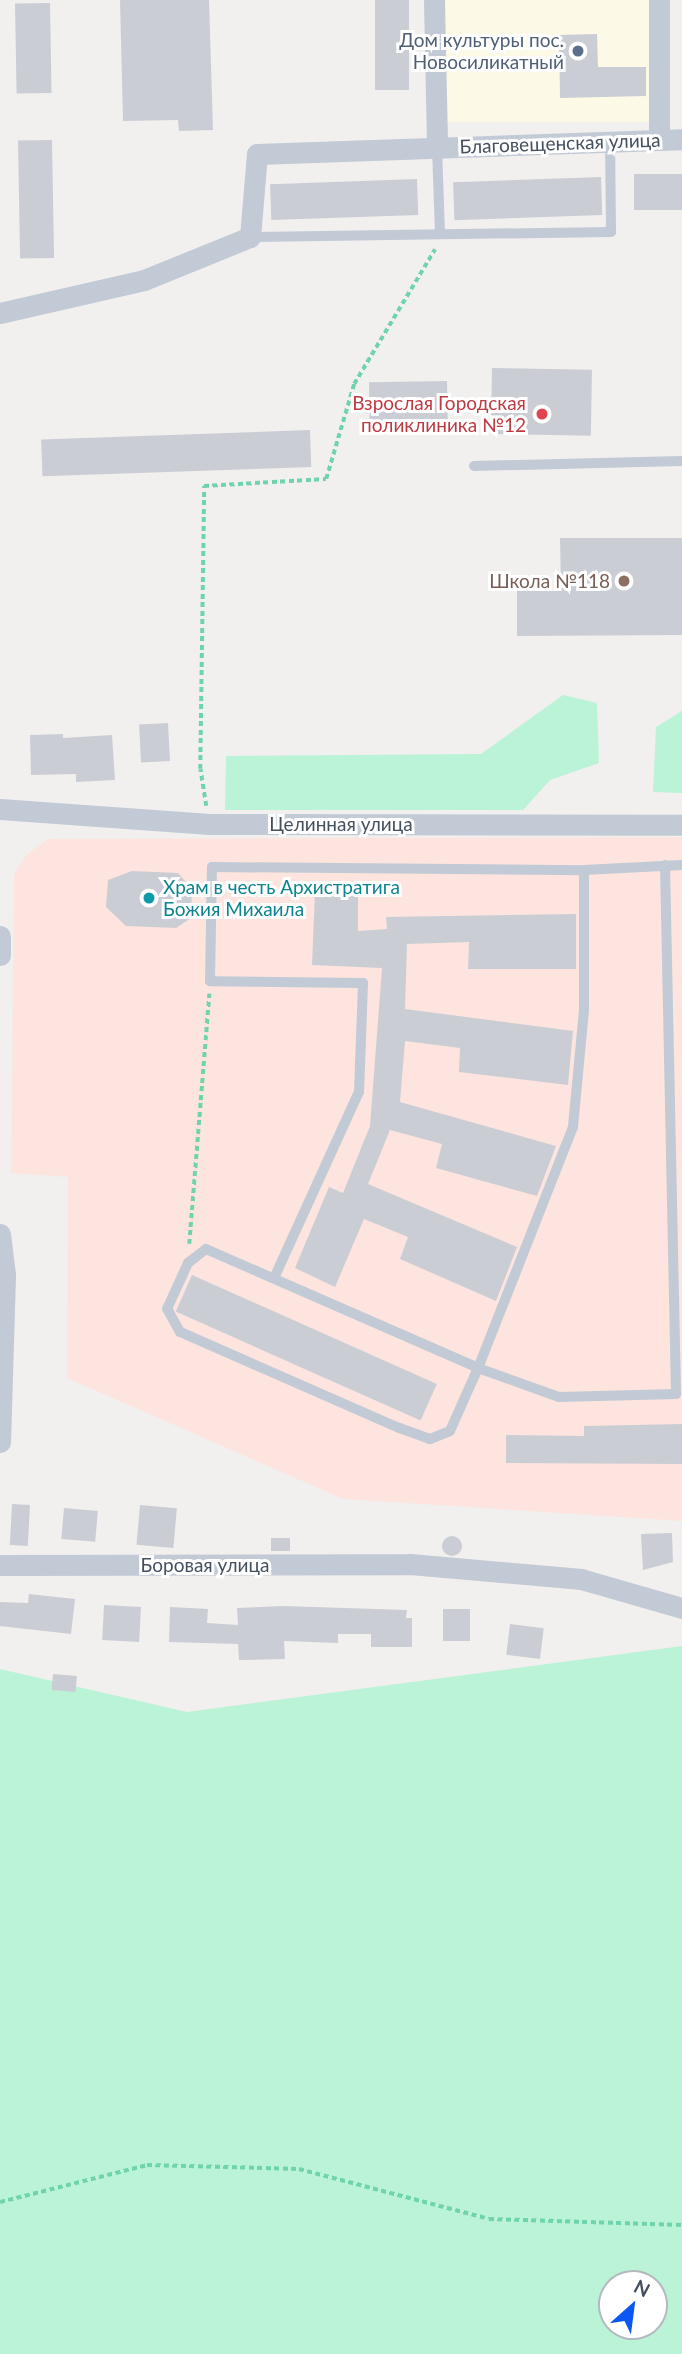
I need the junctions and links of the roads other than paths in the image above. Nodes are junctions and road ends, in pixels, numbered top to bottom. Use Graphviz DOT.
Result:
graph roads {
  1 [pos="434,0"];
  2 [pos="659,0"];
  3 [pos="659,139"];
  4 [pos="682,139"];
  5 [pos="610,142"];
  6 [pos="438,148"];
  7 [pos="440,234"];
  8 [pos="250,237"];
  9 [pos="0,313"];
  10 [pos="682,461"];
  11 [pos="474,466"];
  12 [pos="0,809"];
  13 [pos="682,825"];
  14 [pos="664,864"];
  15 [pos="682,865"];
  16 [pos="584,870"];
  17 [pos="0,936"];
  18 [pos="0,955"];
  19 [pos="0,1234"];
  20 [pos="275,1276"];
  21 [pos="478,1368"];
  22 [pos="0,1442"];
  23 [pos="0,1566"];
  24 [pos="682,1608"];
  1 -- 6 [label="street"];
  2 -- 3 [label="street"];
  3 -- 4 [label="street, Благовещенская улица"];
  3 -- 5 [label="street, Благовещенская улица"];
  5 -- 6 [label="street, Благовещенская улица"];
  5 -- 7 [label="lane"];
  6 -- 7 [label="lane"];
  6 -- 8 [label="street, Благовещенская улица"];
  7 -- 8 [label="lane"];
  8 -- 9 [label="street"];
  10 -- 11 [label="lane"];
  12 -- 13 [label="street, Целинная улица"];
  14 -- 15 [label="lane"];
  14 -- 16 [label="lane"];
  14 -- 21 [label="lane"];
  16 -- 20 [label="lane"];
  16 -- 21 [label="lane"];
  17 -- 18 [label="street"];
  19 -- 22 [label="street"];
  20 -- 21 [label="lane"];
  20 -- 21 [label="lane"];
  23 -- 24 [label="street, Боровая улица"];
}
